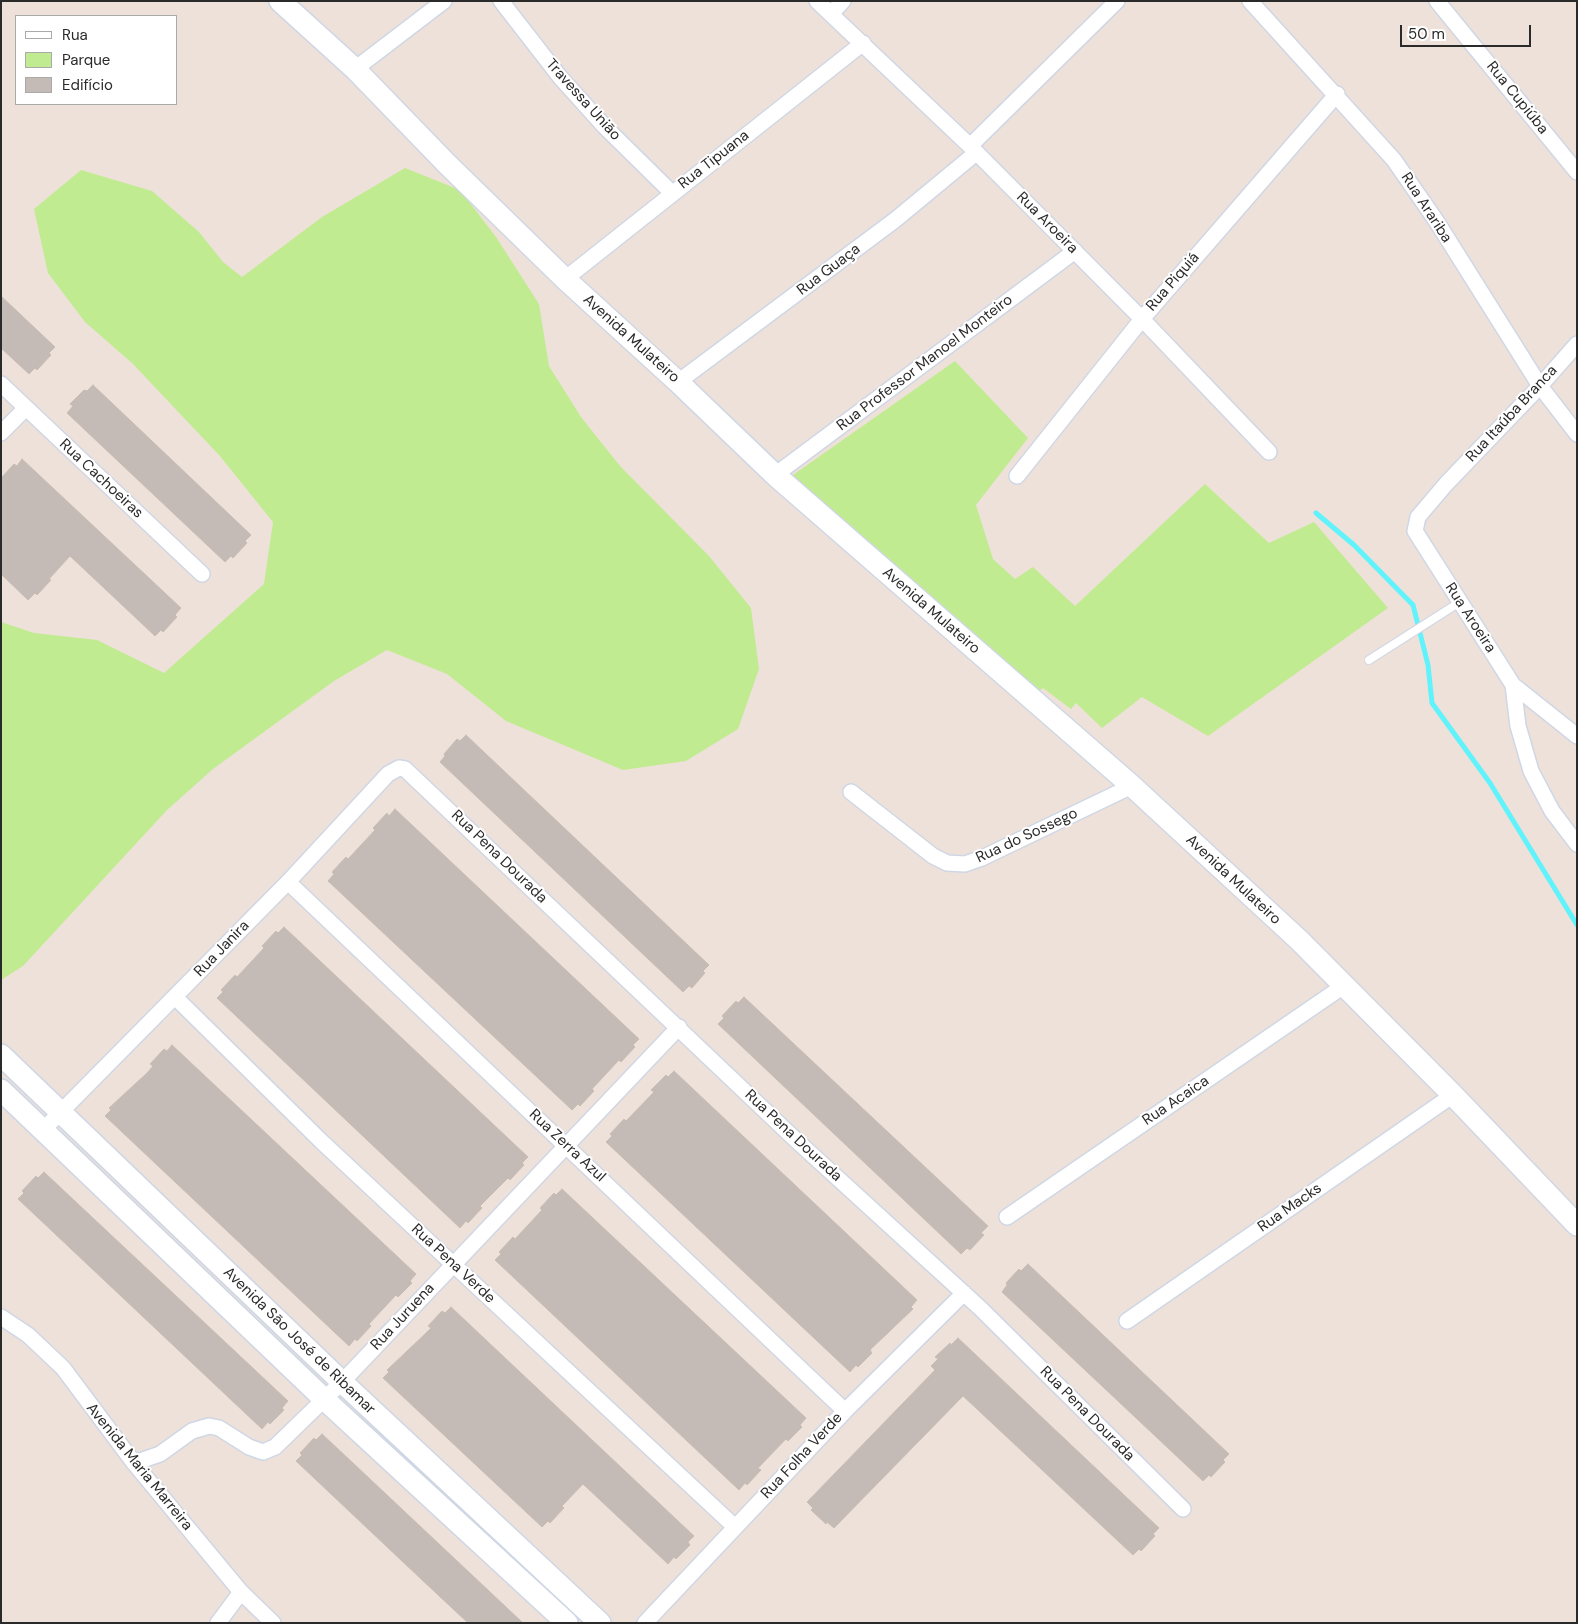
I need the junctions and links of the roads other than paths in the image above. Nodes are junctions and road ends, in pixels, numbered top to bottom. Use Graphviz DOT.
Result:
graph roads {
  1 [pos="280,1"];
  2 [pos="444,1"];
  3 [pos="501,1"];
  4 [pos="817,1"];
  5 [pos="843,1"];
  6 [pos="1118,1"];
  7 [pos="1250,1"];
  8 [pos="1437,1"];
  9 [pos="831,14"];
  10 [pos="863,43"];
  11 [pos="355,69"];
  12 [pos="1336,94"];
  13 [pos="973,149"];
  14 [pos="1577,172"];
  15 [pos="672,193"];
  16 [pos="1075,251"];
  17 [pos="565,279"];
  18 [pos="1142,318"];
  19 [pos="1577,344"];
  20 [pos="678,382"];
  21 [pos="1,384"];
  22 [pos="1540,386"];
  23 [pos="26,408"];
  24 [pos="1,432"];
  25 [pos="1577,434"];
  26 [pos="1269,452"];
  27 [pos="775,475"];
  28 [pos="1017,476"];
  29 [pos="1446,484"];
  30 [pos="202,574"];
  31 [pos="1460,602"];
  32 [pos="1369,660"];
  33 [pos="1513,685"];
  34 [pos="1577,736"];
  35 [pos="399,768"];
  36 [pos="1132,786"];
  37 [pos="851,792"];
  38 [pos="1577,844"];
  39 [pos="288,882"];
  40 [pos="1346,985"];
  41 [pos="175,997"];
  42 [pos="679,1027"];
  43 [pos="1,1055"];
  44 [pos="1,1090"];
  45 [pos="1453,1095"];
  46 [pos="61,1113"];
  47 [pos="43,1130"];
  48 [pos="567,1145"];
  49 [pos="1006,1217"];
  50 [pos="1577,1225"];
  51 [pos="453,1264"];
  52 [pos="964,1293"];
  53 [pos="1,1317"];
  54 [pos="1128,1321"];
  55 [pos="342,1382"];
  56 [pos="324,1399"];
  57 [pos="845,1411"];
  58 [pos="134,1463"];
  59 [pos="1183,1508"];
  60 [pos="735,1527"];
  61 [pos="240,1592"];
  62 [pos="218,1623"];
  63 [pos="273,1623"];
  64 [pos="567,1623"];
  65 [pos="600,1623"];
  66 [pos="645,1623"];
  1 -- 11 [label="street, Avenida Mulateiro"];
  2 -- 11 [label="street"];
  3 -- 15 [label="street, Travessa União"];
  4 -- 9 [label="street, Rua Aroeira"];
  5 -- 9 [label="street"];
  6 -- 13 [label="street, Rua Guaça"];
  7 -- 12 [label="street, Rua Arariba"];
  8 -- 14 [label="street, Rua Cupiúba"];
  9 -- 10 [label="street, Rua Aroeira"];
  10 -- 13 [label="street, Rua Aroeira"];
  10 -- 15 [label="street, Rua Tipuana"];
  11 -- 17 [label="street, Avenida Mulateiro"];
  12 -- 18 [label="street, Rua Piquiá"];
  12 -- 22 [label="street, Rua Arariba"];
  13 -- 16 [label="street, Rua Aroeira"];
  13 -- 20 [label="street, Rua Guaça"];
  15 -- 17 [label="street, Rua Tipuana"];
  16 -- 18 [label="street, Rua Aroeira"];
  16 -- 27 [label="street, Rua Professor Manoel Monteiro"];
  17 -- 20 [label="street, Avenida Mulateiro"];
  18 -- 26 [label="street, Rua Aroeira"];
  18 -- 28 [label="street, Rua Piquiá"];
  19 -- 22 [label="street, Rua Itaúba Branca"];
  20 -- 27 [label="street, Avenida Mulateiro"];
  21 -- 23 [label="street, Rua Cachoeiras"];
  22 -- 25 [label="street, Rua Arariba"];
  22 -- 29 [label="street, Rua Itaúba Branca"];
  23 -- 24 [label="street"];
  23 -- 30 [label="street, Rua Cachoeiras"];
  27 -- 36 [label="street, Avenida Mulateiro"];
  29 -- 31 [label="street, Rua Aroeira"];
  31 -- 32 [label="lane"];
  31 -- 33 [label="street, Rua Aroeira"];
  33 -- 34 [label="street, Rua Aroeira"];
  33 -- 38 [label="street"];
  35 -- 39 [label="street, Rua Janira"];
  35 -- 42 [label="street, Rua Pena Dourada"];
  36 -- 37 [label="street, Rua do Sossego"];
  36 -- 40 [label="street, Avenida Mulateiro"];
  39 -- 41 [label="street, Rua Janira"];
  39 -- 48 [label="street, Rua Zerra Azul"];
  40 -- 45 [label="street, Avenida Mulateiro"];
  40 -- 49 [label="street, Rua Acaica"];
  41 -- 46 [label="street, Rua Janira"];
  41 -- 51 [label="street, Rua Pena Verde"];
  42 -- 48 [label="street, Rua Juruena"];
  42 -- 52 [label="street, Rua Pena Dourada"];
  43 -- 46 [label="street, Avenida São José de Ribamar"];
  44 -- 47 [label="street, Avenida São José de Ribamar"];
  45 -- 50 [label="street, Avenida Mulateiro"];
  45 -- 54 [label="street, Rua Macks"];
  46 -- 47 [label="street, Rua Janira"];
  46 -- 55 [label="street, Avenida São José de Ribamar"];
  47 -- 56 [label="street, Avenida São José de Ribamar"];
  48 -- 51 [label="street, Rua Juruena"];
  48 -- 57 [label="street, Rua Zerra Azul"];
  51 -- 55 [label="street, Rua Juruena"];
  51 -- 60 [label="street, Rua Pena Verde"];
  52 -- 57 [label="street, Rua Folha Verde"];
  52 -- 59 [label="street, Rua Pena Dourada"];
  53 -- 58 [label="street, Avenida Maria Marreira"];
  55 -- 56 [label="street, Rua Juruena"];
  55 -- 65 [label="street, Avenida São José de Ribamar"];
  56 -- 58 [label="street, Rua Juruena"];
  56 -- 64 [label="street, Avenida São José de Ribamar"];
  57 -- 60 [label="street, Rua Folha Verde"];
  58 -- 61 [label="street, Avenida Maria Marreira"];
  60 -- 66 [label="street, Rua Folha Verde"];
  61 -- 62 [label="street"];
  61 -- 63 [label="street, Avenida Maria Marreira"];
}
